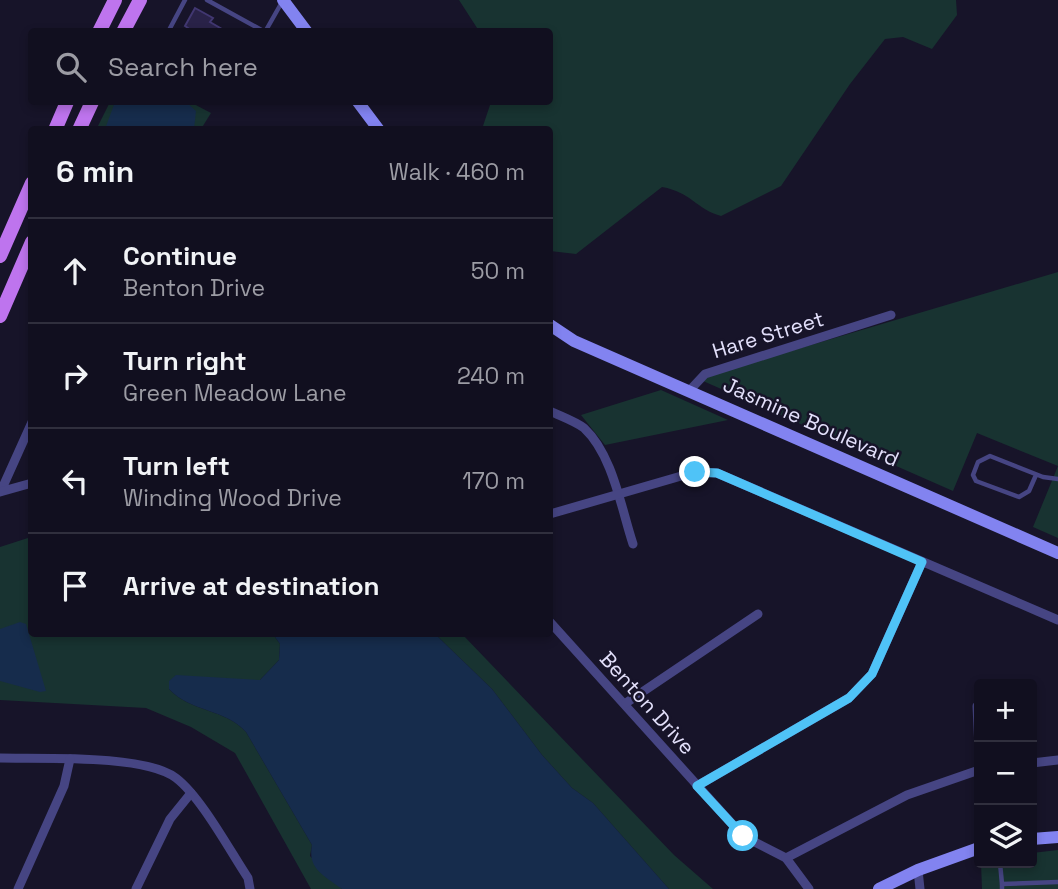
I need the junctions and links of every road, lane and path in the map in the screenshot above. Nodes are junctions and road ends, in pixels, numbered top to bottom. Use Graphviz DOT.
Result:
graph roads {
  1 [pos="115,0"];
  2 [pos="140,0"];
  3 [pos="185,0"];
  4 [pos="207,0"];
  5 [pos="283,0"];
  6 [pos="101,28"];
  7 [pos="125,28"];
  8 [pos="170,28"];
  9 [pos="258,28"];
  10 [pos="267,28"];
  11 [pos="304,28"];
  12 [pos="66,105"];
  13 [pos="91,105"];
  14 [pos="360,105"];
  15 [pos="57,126"];
  16 [pos="81,126"];
  17 [pos="376,126"];
  18 [pos="28,192"];
  19 [pos="28,251"];
  20 [pos="0,256"];
  21 [pos="891,314"];
  22 [pos="0,316"];
  23 [pos="553,328"];
  24 [pos="690,390"];
  25 [pos="553,413"];
  26 [pos="28,431"];
  27 [pos="1036,475"];
  28 [pos="1058,479"];
  29 [pos="28,483"];
  30 [pos="1,492"];
  31 [pos="617,496"];
  32 [pos="553,513"];
  33 [pos="633,544"];
  34 [pos="1058,553"];
  35 [pos="922,562"];
  36 [pos="758,614"];
  37 [pos="1058,620"];
  38 [pos="553,625"];
  39 [pos="626,703"];
  40 [pos="0,758"];
  41 [pos="70,759"];
  42 [pos="1058,760"];
  43 [pos="1037,762"];
  44 [pos="974,772"];
  45 [pos="697,786"];
  46 [pos="191,793"];
  47 [pos="1058,837"];
  48 [pos="1037,839"];
  49 [pos="974,850"];
  50 [pos="786,858"];
  51 [pos="1000,868"];
  52 [pos="918,870"];
  53 [pos="1058,882"];
  54 [pos="1002,887"];
  55 [pos="18,889"];
  56 [pos="136,889"];
  57 [pos="250,889"];
  58 [pos="809,889"];
  59 [pos="879,889"];
  60 [pos="920,889"];
  1 -- 6 [label="main road"];
  2 -- 7 [label="main road"];
  3 -- 8 [label="lane"];
  4 -- 9 [label="lane"];
  5 -- 10 [label="lane"];
  5 -- 11 [label="street"];
  12 -- 15 [label="main road"];
  13 -- 16 [label="main road"];
  14 -- 17 [label="street"];
  18 -- 20 [label="main road"];
  19 -- 22 [label="main road"];
  21 -- 24 [label="street, Hare Street"];
  23 -- 24 [label="street, Jasmine Boulevard"];
  24 -- 34 [label="street, Jasmine Boulevard"];
  25 -- 31 [label="street"];
  26 -- 30 [label="street"];
  27 -- 27 [label="lane"];
  27 -- 28 [label="lane"];
  29 -- 30 [label="street"];
  31 -- 32 [label="street"];
  31 -- 33 [label="street"];
  31 -- 35 [label="street"];
  35 -- 37 [label="street"];
  35 -- 45 [label="street"];
  36 -- 39 [label="street"];
  38 -- 39 [label="street, Benton Drive"];
  39 -- 45 [label="street, Benton Drive"];
  40 -- 41 [label="street"];
  41 -- 46 [label="street"];
  41 -- 55 [label="street"];
  42 -- 43 [label="street"];
  44 -- 50 [label="street"];
  45 -- 50 [label="street, Benton Drive"];
  46 -- 56 [label="street"];
  46 -- 57 [label="street"];
  47 -- 48 [label="street"];
  49 -- 52 [label="street"];
  50 -- 58 [label="street, Benton Drive"];
  51 -- 54 [label="lane"];
  52 -- 59 [label="street"];
  52 -- 60 [label="street"];
  53 -- 54 [label="lane"];
}
